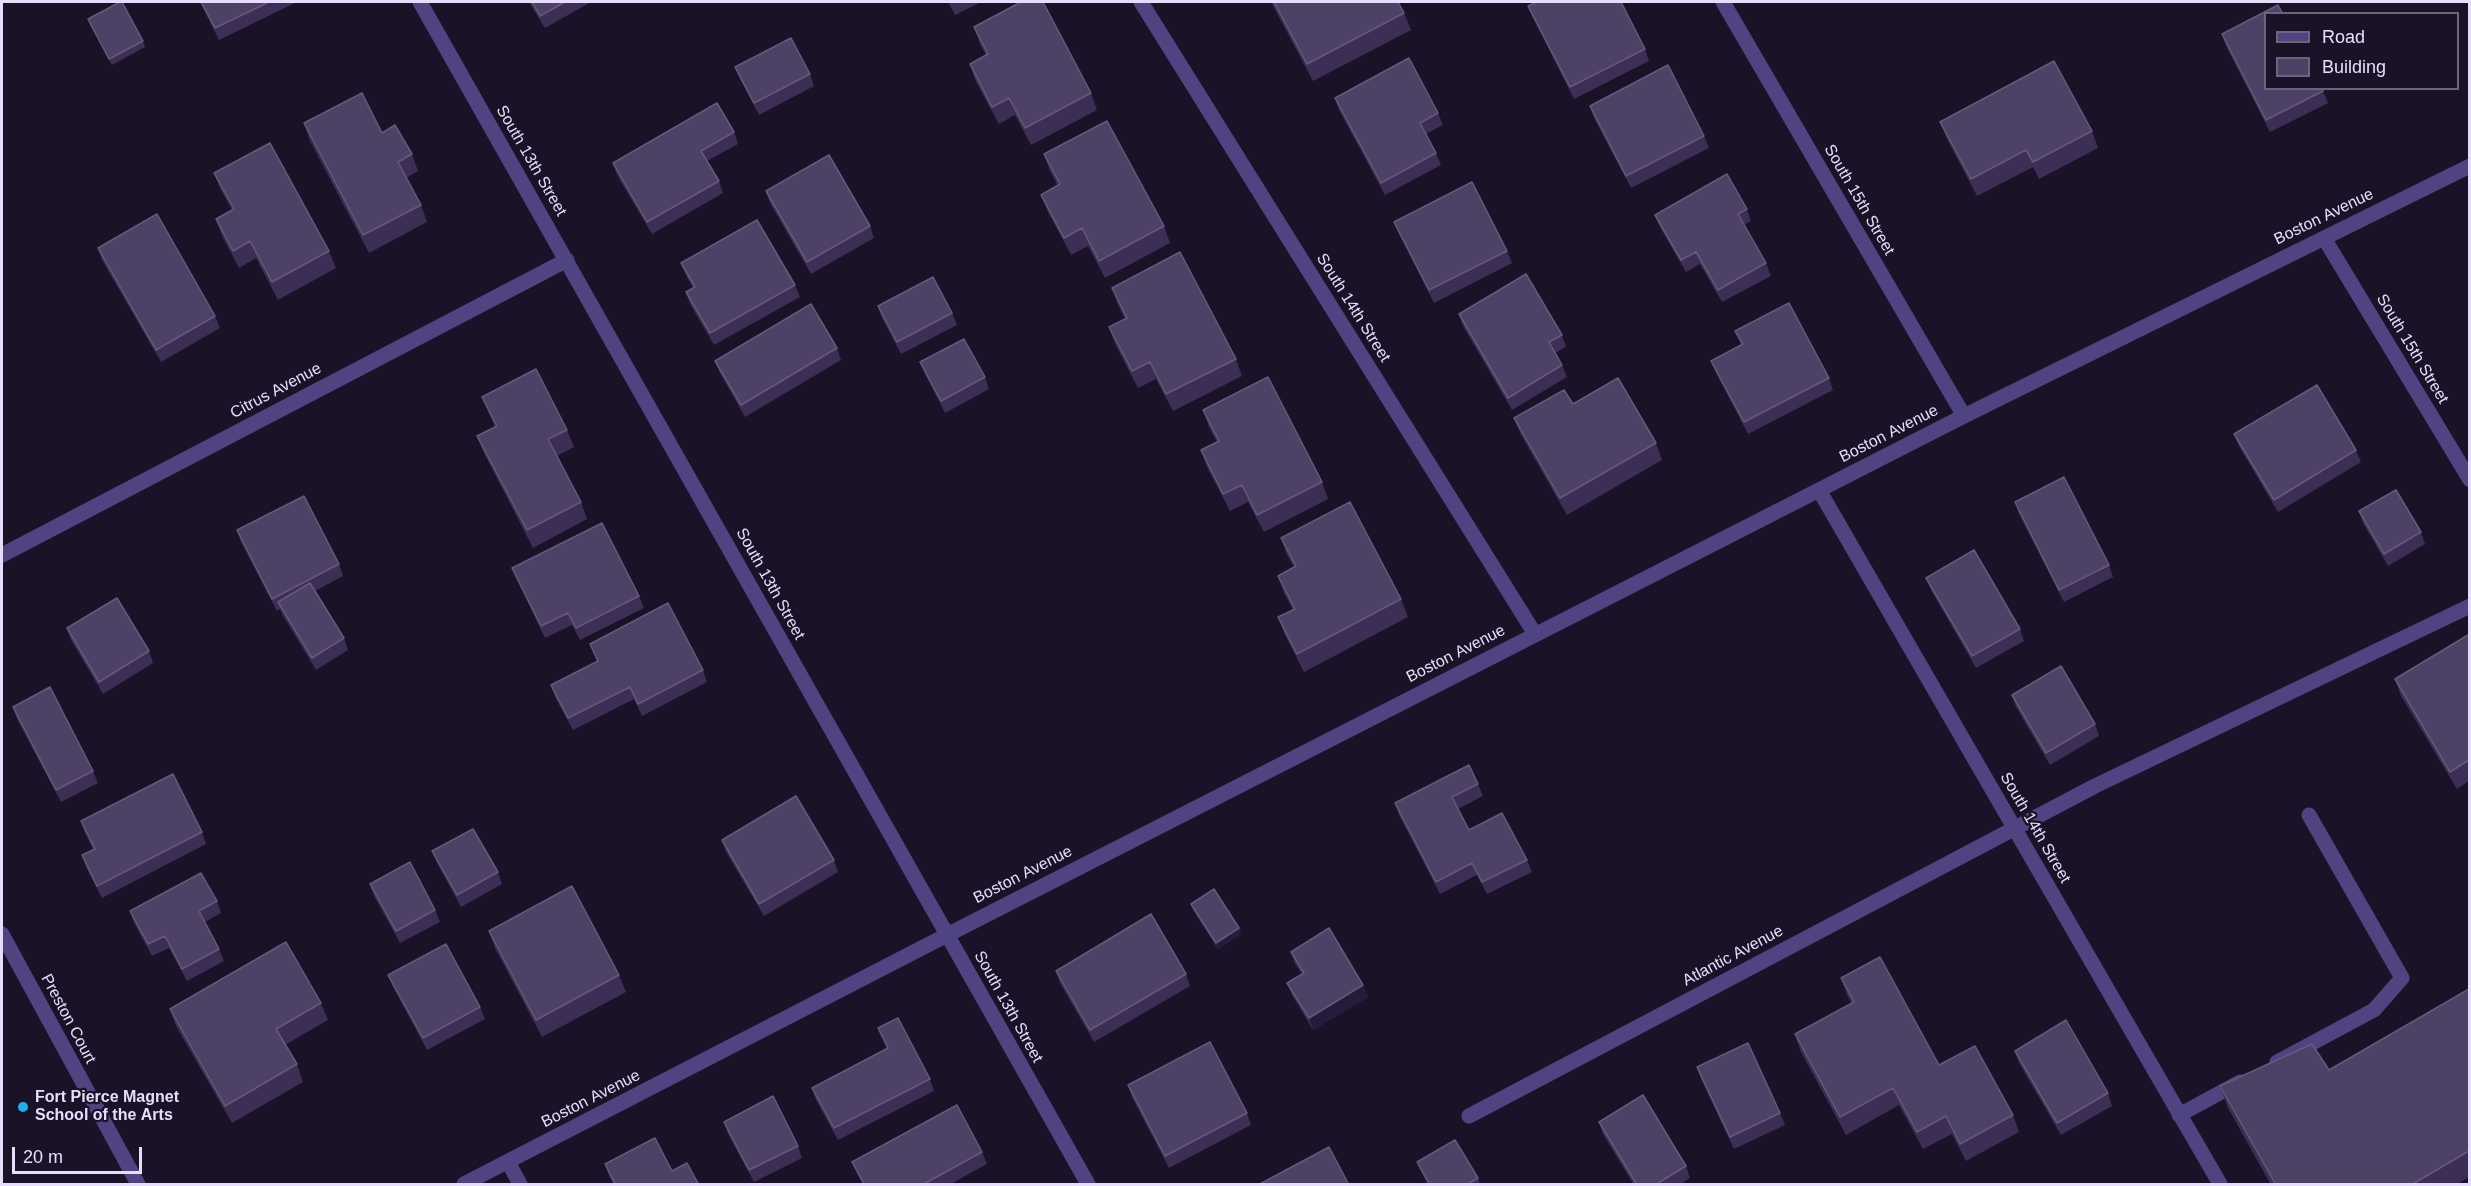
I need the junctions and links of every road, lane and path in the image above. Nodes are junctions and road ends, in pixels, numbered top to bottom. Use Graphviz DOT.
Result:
graph roads {
  1 [pos="420,2"];
  2 [pos="1141,2"];
  3 [pos="1723,2"];
  4 [pos="2469,166"];
  5 [pos="2324,238"];
  6 [pos="567,260"];
  7 [pos="1964,416"];
  8 [pos="2469,480"];
  9 [pos="1820,489"];
  10 [pos="2,555"];
  11 [pos="2469,606"];
  12 [pos="1535,634"];
  13 [pos="2309,815"];
  14 [pos="2014,828"];
  15 [pos="2,934"];
  16 [pos="947,935"];
  17 [pos="2179,1115"];
  18 [pos="1468,1116"];
  19 [pos="508,1162"];
  20 [pos="138,1185"];
  21 [pos="464,1185"];
  22 [pos="520,1185"];
  23 [pos="1088,1185"];
  24 [pos="2220,1185"];
  1 -- 6 [label="street, South 13th Street"];
  2 -- 12 [label="street, South 14th Street"];
  3 -- 7 [label="street, South 15th Street"];
  4 -- 5 [label="street, Boston Avenue"];
  5 -- 7 [label="street, Boston Avenue"];
  5 -- 8 [label="street, South 15th Street"];
  6 -- 10 [label="street, Citrus Avenue"];
  6 -- 16 [label="street, South 13th Street"];
  7 -- 9 [label="street, Boston Avenue"];
  9 -- 12 [label="street, Boston Avenue"];
  9 -- 14 [label="street, South 14th Street"];
  11 -- 14 [label="street, Atlantic Avenue"];
  12 -- 16 [label="street, Boston Avenue"];
  13 -- 17 [label="street"];
  14 -- 17 [label="street, South 14th Street"];
  14 -- 18 [label="street, Atlantic Avenue"];
  15 -- 20 [label="street, Preston Court"];
  16 -- 19 [label="street, Boston Avenue"];
  16 -- 23 [label="street, South 13th Street"];
  17 -- 24 [label="street, South 14th Street"];
  19 -- 21 [label="street, Boston Avenue"];
  19 -- 22 [label="street"];
}
